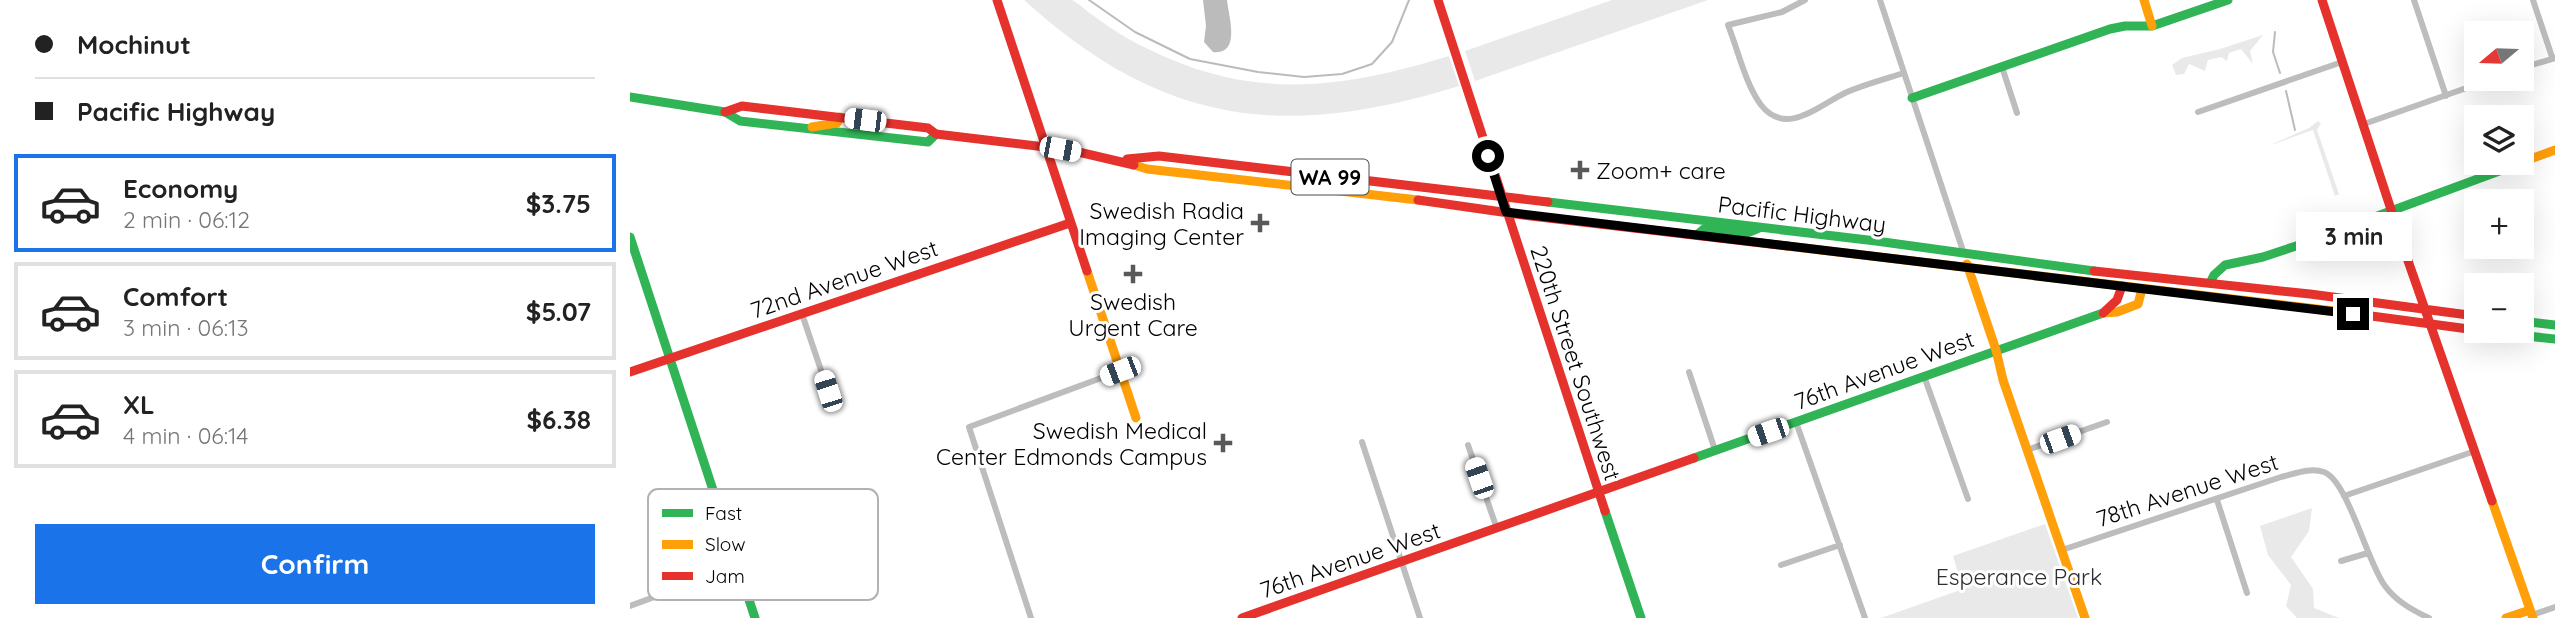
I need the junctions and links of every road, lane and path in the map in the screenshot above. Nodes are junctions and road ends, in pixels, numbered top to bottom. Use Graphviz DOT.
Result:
graph roads {
  1 [pos="997,0"];
  2 [pos="1438,0"];
  3 [pos="1805,0"];
  4 [pos="1880,0"];
  5 [pos="2144,0"];
  6 [pos="2228,0"];
  7 [pos="2322,0"];
  8 [pos="2414,0"];
  9 [pos="2533,0"];
  10 [pos="2152,26"];
  11 [pos="2554,57"];
  12 [pos="2342,62"];
  13 [pos="2534,64"];
  14 [pos="2002,67"];
  15 [pos="1904,73"];
  16 [pos="2464,89"];
  17 [pos="2446,96"];
  18 [pos="630,97"];
  19 [pos="1912,99"];
  20 [pos="725,112"];
  21 [pos="2198,112"];
  22 [pos="2017,113"];
  23 [pos="840,117"];
  24 [pos="2364,124"];
  25 [pos="808,128"];
  26 [pos="936,134"];
  27 [pos="1046,148"];
  28 [pos="2555,150"];
  29 [pos="2534,158"];
  30 [pos="1123,160"];
  31 [pos="2488,175"];
  32 [pos="1502,197"];
  33 [pos="2392,210"];
  34 [pos="1506,212"];
  35 [pos="1070,223"];
  36 [pos="1759,228"];
  37 [pos="1699,234"];
  38 [pos="630,237"];
  39 [pos="1964,254"];
  40 [pos="1968,267"];
  41 [pos="2210,283"];
  42 [pos="2122,286"];
  43 [pos="2142,289"];
  44 [pos="2425,309"];
  45 [pos="2103,313"];
  46 [pos="802,314"];
  47 [pos="2464,314"];
  48 [pos="2534,322"];
  49 [pos="2431,325"];
  50 [pos="2555,325"];
  51 [pos="2464,329"];
  52 [pos="2534,337"];
  53 [pos="2555,339"];
  54 [pos="1992,340"];
  55 [pos="1996,350"];
  56 [pos="670,356"];
  57 [pos="1977,357"];
  58 [pos="1120,371"];
  59 [pos="630,372"];
  60 [pos="1689,372"];
  61 [pos="1924,376"];
  62 [pos="827,404"];
  63 [pos="1136,418"];
  64 [pos="1796,422"];
  65 [pos="2107,422"];
  66 [pos="1362,442"];
  67 [pos="1468,445"];
  68 [pos="1716,450"];
  69 [pos="2027,450"];
  70 [pos="2475,451"];
  71 [pos="713,489"];
  72 [pos="1598,493"];
  73 [pos="2344,496"];
  74 [pos="1968,499"];
  75 [pos="2217,500"];
  76 [pos="1497,529"];
  77 [pos="1839,545"];
  78 [pos="2062,550"];
  79 [pos="2368,552"];
  80 [pos="2341,561"];
  81 [pos="1402,562"];
  82 [pos="1781,565"];
  83 [pos="2247,593"];
  84 [pos="648,599"];
  85 [pos="749,600"];
  86 [pos="630,606"];
  87 [pos="2555,607"];
  88 [pos="2531,614"];
  89 [pos="755,618"];
  90 [pos="1031,618"];
  91 [pos="1242,618"];
  92 [pos="1420,618"];
  93 [pos="1641,618"];
  94 [pos="1865,618"];
  95 [pos="2085,618"];
  96 [pos="2429,618"];
  97 [pos="2505,618"];
  1 -- 27 [label="main road"];
  2 -- 32 [label="main road, 220th Street Southwest"];
  3 -- 15 [label="street"];
  4 -- 15 [label="street"];
  5 -- 10 [label="main road"];
  6 -- 10 [label="main road"];
  7 -- 12 [label="main road"];
  8 -- 17 [label="street"];
  9 -- 11 [label="street"];
  10 -- 14 [label="main road"];
  11 -- 13 [label="street"];
  12 -- 21 [label="street"];
  12 -- 24 [label="main road"];
  14 -- 19 [label="main road"];
  14 -- 22 [label="street"];
  15 -- 19 [label="street"];
  16 -- 17 [label="street"];
  17 -- 24 [label="street"];
  18 -- 20 [label="main road, Pacific Highway / WA 99"];
  19 -- 39 [label="street"];
  20 -- 23 [label="main road, Pacific Highway / WA 99"];
  20 -- 25 [label="main road, Pacific Highway / WA 99"];
  23 -- 25 [label="main road"];
  23 -- 26 [label="main road, Pacific Highway / WA 99"];
  24 -- 33 [label="main road"];
  25 -- 26 [label="main road, Pacific Highway / WA 99"];
  26 -- 27 [label="main road, Pacific Highway / WA 99"];
  27 -- 30 [label="main road, Pacific Highway / WA 99"];
  27 -- 35 [label="main road"];
  28 -- 29 [label="main road"];
  30 -- 32 [label="main road, Pacific Highway / WA 99"];
  30 -- 34 [label="main road, Pacific Highway / WA 99"];
  31 -- 33 [label="main road"];
  32 -- 34 [label="main road, 220th Street Southwest"];
  32 -- 36 [label="main road, Pacific Highway / WA 99"];
  33 -- 41 [label="main road"];
  33 -- 44 [label="main road"];
  34 -- 37 [label="main road, Pacific Highway / WA 99"];
  34 -- 72 [label="main road, 220th Street Southwest"];
  35 -- 46 [label="main road, 72nd Avenue West"];
  35 -- 58 [label="main road"];
  36 -- 37 [label="main road"];
  36 -- 39 [label="main road, Pacific Highway / WA 99"];
  37 -- 40 [label="main road, Pacific Highway / WA 99"];
  38 -- 56 [label="main road"];
  39 -- 40 [label="main road"];
  39 -- 41 [label="main road, Pacific Highway / WA 99"];
  40 -- 42 [label="main road, Pacific Highway / WA 99"];
  40 -- 54 [label="main road"];
  41 -- 44 [label="main road, Pacific Highway / WA 99"];
  42 -- 43 [label="main road, Pacific Highway / WA 99"];
  42 -- 45 [label="main road"];
  43 -- 45 [label="main road, 76th Avenue West"];
  43 -- 49 [label="main road, Pacific Highway / WA 99"];
  44 -- 47 [label="main road, Pacific Highway / WA 99"];
  44 -- 49 [label="main road"];
  45 -- 55 [label="main road, 76th Avenue West"];
  46 -- 56 [label="main road, 72nd Avenue West"];
  46 -- 62 [label="street"];
  48 -- 50 [label="main road"];
  49 -- 51 [label="main road, Pacific Highway / WA 99"];
  49 -- 70 [label="main road"];
  52 -- 53 [label="main road, Pacific Highway / WA 99"];
  54 -- 55 [label="main road"];
  54 -- 57 [label="main road"];
  55 -- 57 [label="main road, 76th Avenue West"];
  55 -- 69 [label="main road"];
  56 -- 59 [label="main road, 72nd Avenue West"];
  56 -- 71 [label="main road"];
  57 -- 61 [label="main road, 76th Avenue West"];
  58 -- 63 [label="main road"];
  58 -- 90 [label="street"];
  60 -- 68 [label="street"];
  61 -- 64 [label="main road, 76th Avenue West"];
  61 -- 74 [label="street"];
  64 -- 68 [label="main road, 76th Avenue West"];
  64 -- 77 [label="street"];
  65 -- 69 [label="street"];
  66 -- 81 [label="street"];
  67 -- 76 [label="street"];
  68 -- 72 [label="main road, 76th Avenue West"];
  69 -- 78 [label="main road"];
  70 -- 73 [label="street"];
  70 -- 88 [label="main road"];
  72 -- 76 [label="main road, 76th Avenue West"];
  72 -- 93 [label="main road, 220th Street Southwest"];
  73 -- 75 [label="street, 78th Avenue West"];
  73 -- 79 [label="street"];
  75 -- 78 [label="street, 78th Avenue West"];
  75 -- 83 [label="street"];
  76 -- 81 [label="main road, 76th Avenue West"];
  77 -- 82 [label="street"];
  77 -- 94 [label="street"];
  78 -- 95 [label="main road"];
  79 -- 80 [label="street"];
  79 -- 96 [label="street"];
  81 -- 91 [label="main road, 76th Avenue West"];
  81 -- 92 [label="street"];
  84 -- 86 [label="street"];
  85 -- 89 [label="main road"];
  87 -- 88 [label="street"];
  88 -- 97 [label="main road"];
}
